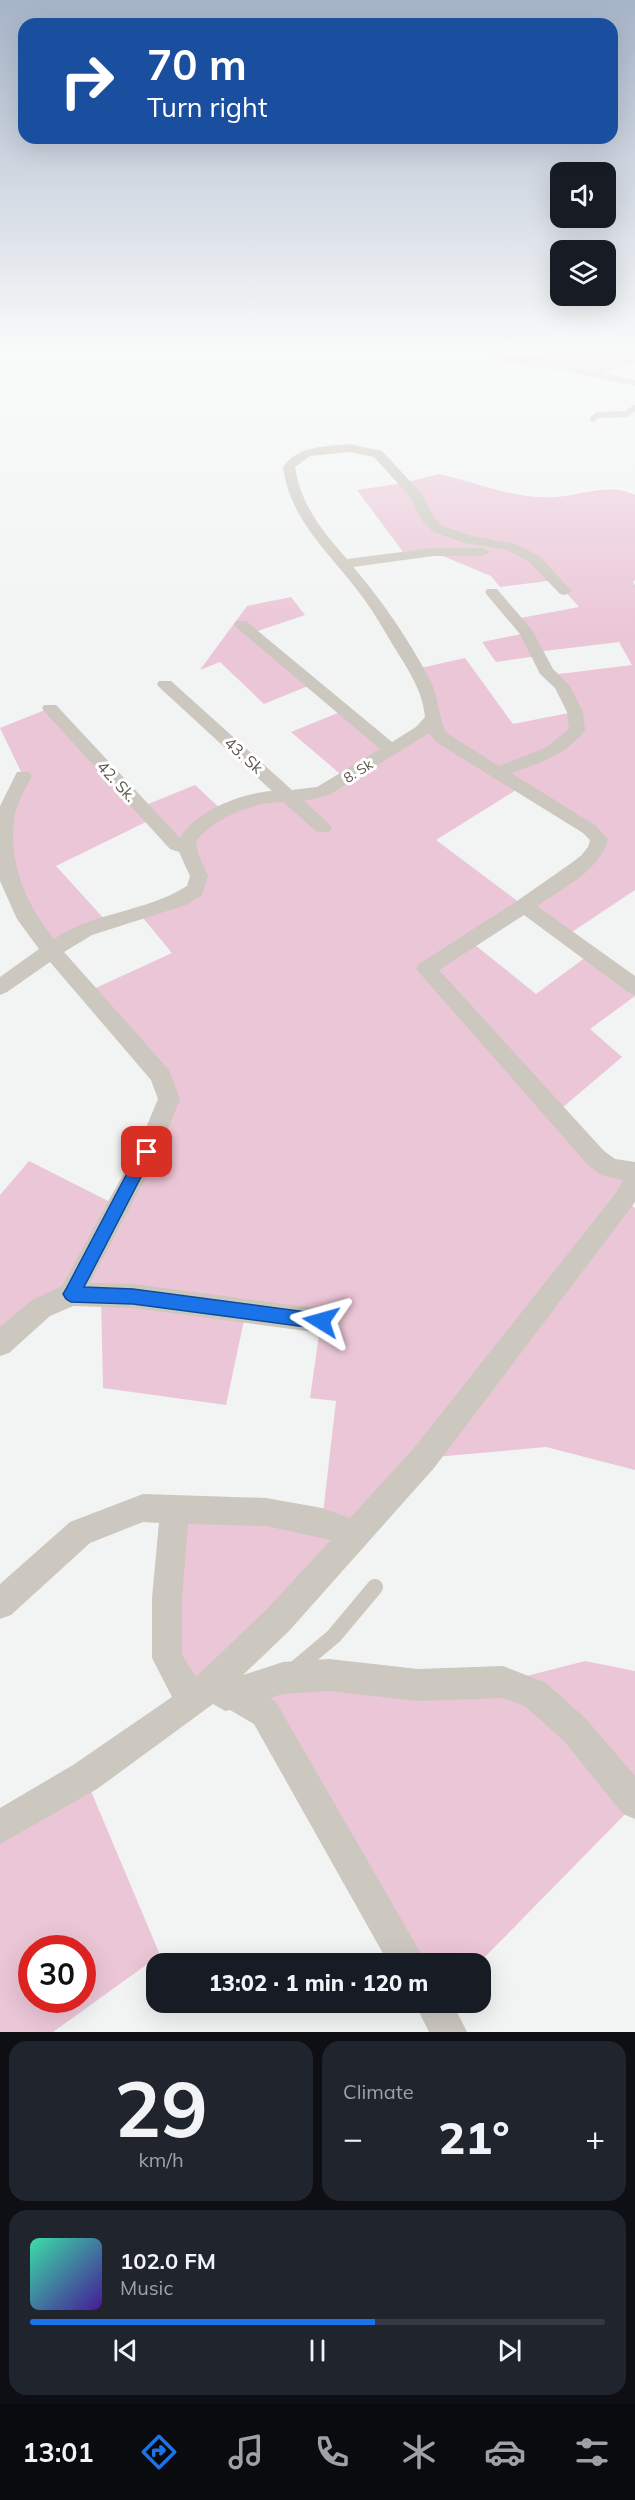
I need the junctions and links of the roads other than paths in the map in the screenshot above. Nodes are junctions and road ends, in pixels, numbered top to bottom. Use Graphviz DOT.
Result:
graph roads {
  1 [pos="534,560"];
  2 [pos="344,564"];
  3 [pos="565,591"];
  4 [pos="492,592"];
  5 [pos="240,624"];
  6 [pos="165,684"];
  7 [pos="50,708"];
  8 [pos="434,718"];
  9 [pos="392,750"];
  10 [pos="498,772"];
  11 [pos="23,776"];
  12 [pos="290,796"];
  13 [pos="323,828"];
  14 [pos="187,848"];
  15 [pos="524,906"];
  16 [pos="51,950"];
  17 [pos="0,987"];
  18 [pos="635,987"];
  19 [pos="635,1172"];
  20 [pos="635,1180"];
  21 [pos="71,1294"];
  22 [pos="321,1321"];
  23 [pos="0,1344"];
  24 [pos="175,1509"];
  25 [pos="356,1535"];
  26 [pos="375,1587"];
  27 [pos="0,1604"];
  28 [pos="283,1678"];
  29 [pos="233,1694"];
  30 [pos="195,1700"];
  31 [pos="635,1802"];
  32 [pos="0,1827"];
  33 [pos="404,1953"];
  34 [pos="438,2013"];
  35 [pos="449,2032"];
  1 -- 2 [label="street"];
  1 -- 2 [label="street"];
  1 -- 3 [label="street"];
  2 -- 8 [label="street"];
  4 -- 10 [label="street"];
  5 -- 9 [label="street"];
  6 -- 12 [label="street, 43. Sk"];
  7 -- 14 [label="street, 42. Sk."];
  8 -- 9 [label="street, 8. Sk"];
  8 -- 10 [label="street"];
  9 -- 12 [label="street, 8. Sk"];
  10 -- 15 [label="street"];
  11 -- 16 [label="street"];
  12 -- 13 [label="street, 43. Sk"];
  12 -- 14 [label="street, 8. Sk"];
  14 -- 16 [label="street"];
  15 -- 18 [label="street"];
  15 -- 19 [label="street"];
  16 -- 17 [label="street"];
  16 -- 21 [label="street"];
  20 -- 25 [label="street"];
  21 -- 22 [label="street"];
  21 -- 23 [label="street"];
  24 -- 25 [label="street"];
  24 -- 27 [label="street"];
  24 -- 30 [label="street"];
  25 -- 30 [label="street"];
  26 -- 28 [label="lane"];
  28 -- 29 [label="street"];
  28 -- 31 [label="street"];
  29 -- 30 [label="street"];
  29 -- 33 [label="street"];
  30 -- 32 [label="street"];
  34 -- 35 [label="street"];
}
